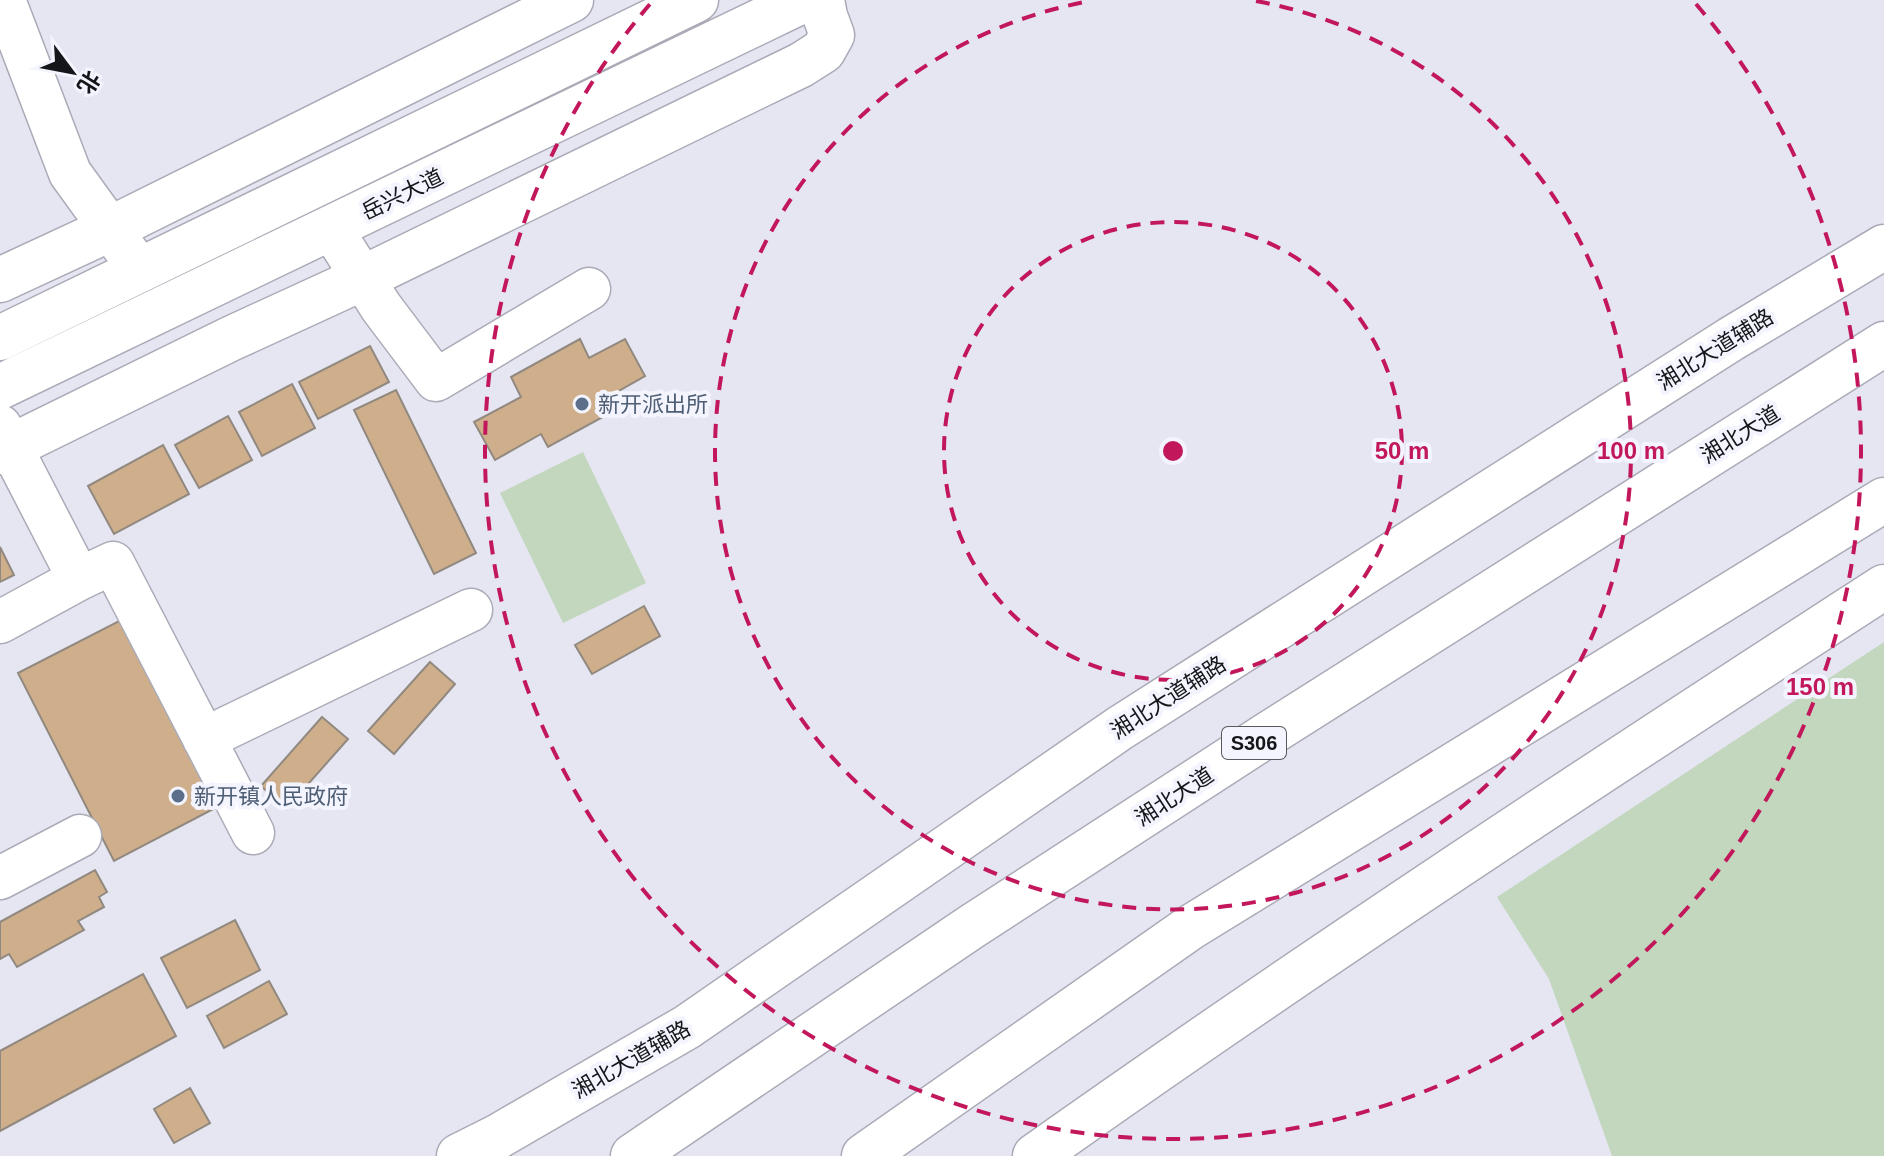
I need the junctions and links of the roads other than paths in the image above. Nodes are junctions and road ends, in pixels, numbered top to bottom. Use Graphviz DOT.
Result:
graph roads {
  1 [pos="4,0"];
  2 [pos="571,0"];
  3 [pos="696,0"];
  4 [pos="804,0"];
  5 [pos="822,0"];
  6 [pos="331,228"];
  7 [pos="110,229"];
  8 [pos="1884,247"];
  9 [pos="140,270"];
  10 [pos="363,278"];
  11 [pos="0,280"];
  12 [pos="589,289"];
  13 [pos="0,338"];
  14 [pos="1884,344"];
  15 [pos="0,387"];
  16 [pos="3,441"];
  17 [pos="1884,500"];
  18 [pos="79,579"];
  19 [pos="1884,587"];
  20 [pos="471,610"];
  21 [pos="0,622"];
  22 [pos="204,739"];
  23 [pos="253,833"];
  24 [pos="80,836"];
  25 [pos="5,865"];
  26 [pos="459,1156"];
  27 [pos="633,1156"];
  28 [pos="864,1156"];
  29 [pos="1035,1156"];
  1 -- 7 [label="street"];
  2 -- 7 [label="main road"];
  3 -- 9 [label="main road, 岳兴大道"];
  4 -- 6 [label="main road, 岳兴大道"];
  5 -- 10 [label="main road"];
  6 -- 10 [label="street"];
  6 -- 15 [label="main road, 岳兴大道"];
  7 -- 9 [label="street"];
  7 -- 11 [label="main road"];
  8 -- 26 [label="main road, 湘北大道辅路"];
  9 -- 13 [label="main road, 岳兴大道"];
  10 -- 12 [label="street"];
  10 -- 16 [label="main road"];
  14 -- 27 [label="main road, 湘北大道 / S306"];
  16 -- 18 [label="street"];
  17 -- 28 [label="main road"];
  18 -- 21 [label="street"];
  18 -- 22 [label="street"];
  19 -- 29 [label="main road"];
  20 -- 22 [label="street"];
  22 -- 23 [label="street"];
  24 -- 25 [label="street"];
}
